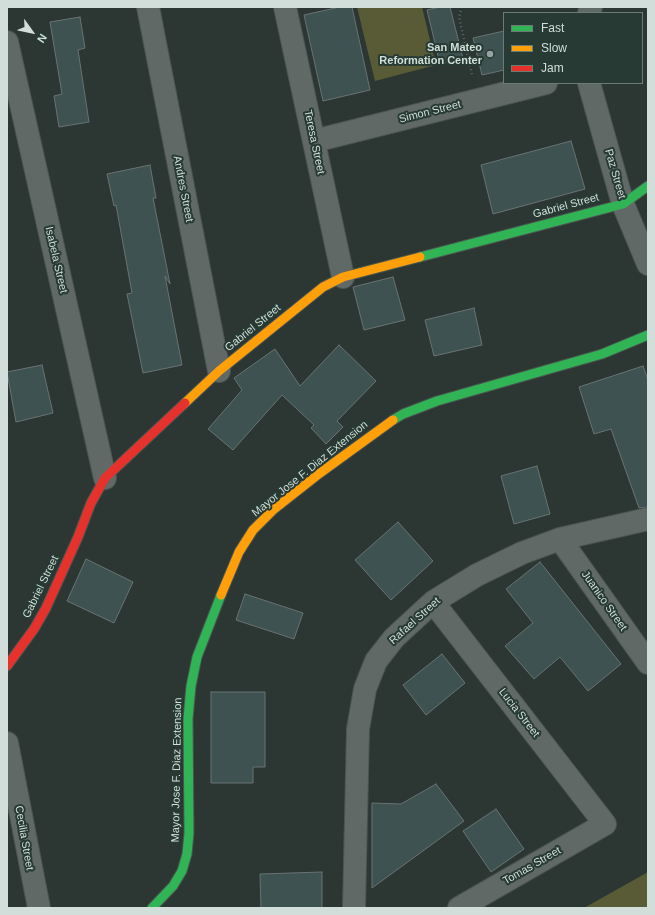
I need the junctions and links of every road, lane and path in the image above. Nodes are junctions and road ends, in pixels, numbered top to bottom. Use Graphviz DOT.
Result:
graph roads {
  1 [pos="148,7"];
  2 [pos="284,7"];
  3 [pos="462,7"];
  4 [pos="7,42"];
  5 [pos="473,79"];
  6 [pos="542,84"];
  7 [pos="589,84"];
  8 [pos="314,140"];
  9 [pos="648,186"];
  10 [pos="623,204"];
  11 [pos="648,264"];
  12 [pos="343,278"];
  13 [pos="648,335"];
  14 [pos="219,371"];
  15 [pos="105,478"];
  16 [pos="648,519"];
  17 [pos="560,539"];
  18 [pos="433,602"];
  19 [pos="648,663"];
  20 [pos="7,666"];
  21 [pos="7,743"];
  22 [pos="606,824"];
  23 [pos="38,908"];
  24 [pos="152,908"];
  25 [pos="354,908"];
  26 [pos="459,908"];
  1 -- 14 [label="street, Andres Street"];
  2 -- 8 [label="street, Teresa Street"];
  3 -- 5 [label="path"];
  4 -- 15 [label="street, Isabela Street"];
  6 -- 8 [label="street, Simon Street"];
  7 -- 10 [label="street, Paz Street"];
  8 -- 12 [label="street, Teresa Street"];
  9 -- 10 [label="street, Gabriel Street"];
  10 -- 11 [label="street, Paz Street"];
  10 -- 12 [label="street, Gabriel Street"];
  12 -- 14 [label="street, Gabriel Street"];
  13 -- 24 [label="street, Mayor Jose F. Diaz Extension"];
  14 -- 15 [label="street, Gabriel Street"];
  15 -- 20 [label="street, Gabriel Street"];
  16 -- 17 [label="street, Rafael Street"];
  17 -- 18 [label="street, Rafael Street"];
  17 -- 19 [label="street, Juanico Street"];
  18 -- 22 [label="street, Lucia Street"];
  18 -- 25 [label="street, Rafael Street"];
  21 -- 23 [label="street, Cecilia Street"];
  22 -- 26 [label="street, Tomas Street"];
}
